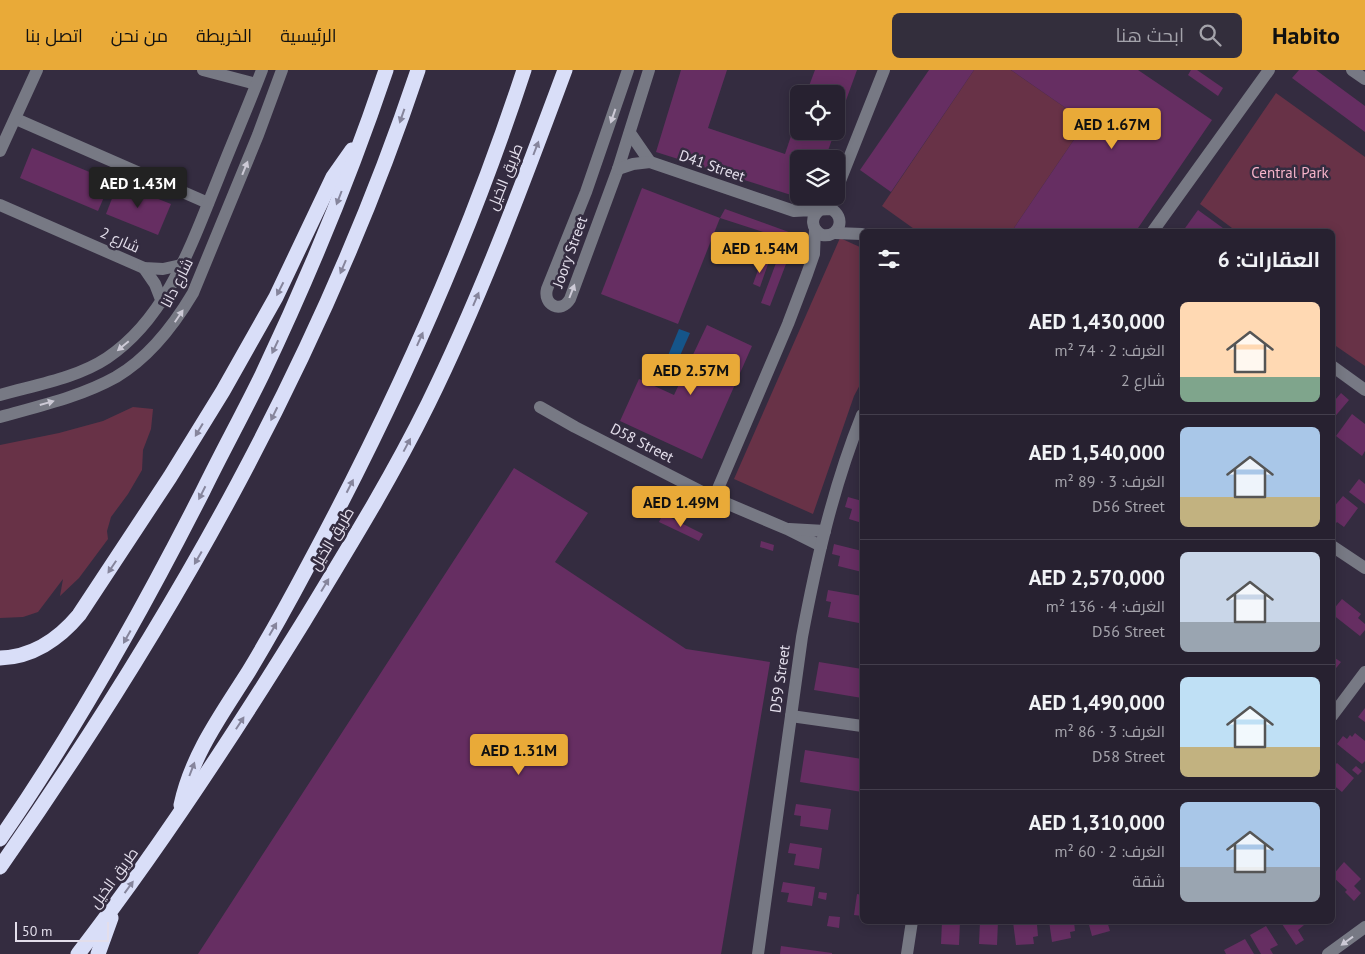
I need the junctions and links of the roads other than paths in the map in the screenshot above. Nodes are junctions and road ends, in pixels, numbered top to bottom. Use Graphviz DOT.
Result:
graph roads {
  1 [pos="37,70"];
  2 [pos="203,70"];
  3 [pos="262,70"];
  4 [pos="282,70"];
  5 [pos="386,70"];
  6 [pos="418,70"];
  7 [pos="524,70"];
  8 [pos="554,70"];
  9 [pos="565,70"];
  10 [pos="628,70"];
  11 [pos="649,70"];
  12 [pos="884,70"];
  13 [pos="1269,70"];
  14 [pos="1352,70"];
  15 [pos="1365,79"];
  16 [pos="256,84"];
  17 [pos="551,107"];
  18 [pos="16,119"];
  19 [pos="630,133"];
  20 [pos="362,139"];
  21 [pos="0,151"];
  22 [pos="650,162"];
  23 [pos="845,168"];
  24 [pos="618,169"];
  25 [pos="208,203"];
  26 [pos="0,205"];
  27 [pos="825,205"];
  28 [pos="837,205"];
  29 [pos="822,209"];
  30 [pos="794,211"];
  31 [pos="838,216"];
  32 [pos="814,228"];
  33 [pos="1155,229"];
  34 [pos="860,232"];
  35 [pos="860,233"];
  36 [pos="832,234"];
  37 [pos="814,254"];
  38 [pos="181,265"];
  39 [pos="144,268"];
  40 [pos="162,302"];
  41 [pos="1335,368"];
  42 [pos="1365,390"];
  43 [pos="0,395"];
  44 [pos="540,407"];
  45 [pos="0,416"];
  46 [pos="860,420"];
  47 [pos="714,498"];
  48 [pos="787,529"];
  49 [pos="825,532"];
  50 [pos="821,546"];
  51 [pos="1335,548"];
  52 [pos="1365,568"];
  53 [pos="0,658"];
  54 [pos="1365,672"];
  55 [pos="1335,712"];
  56 [pos="791,716"];
  57 [pos="860,726"];
  58 [pos="179,816"];
  59 [pos="0,839"];
  60 [pos="0,867"];
  61 [pos="114,908"];
  62 [pos="912,924"];
  63 [pos="1365,927"];
  64 [pos="78,954"];
  65 [pos="98,954"];
  66 [pos="758,954"];
  67 [pos="907,954"];
  68 [pos="1328,954"];
  1 -- 18 [label="street"];
  2 -- 16 [label="street"];
  3 -- 16 [label="street, شارع دانا"];
  45 -- 4 [label="street, شارع دانا, one-way"];
  5 -- 20 [label="highway"];
  6 -- 60 [label="highway, one-way"];
  58 -- 7 [label="highway, one-way"];
  8 -- 17 [label="highway"];
  9 -- 17 [label="highway, طريق الخيل"];
  10 -- 24 [label="street, Joory Street, one-way"];
  11 -- 19 [label="street, Joory Street"];
  12 -- 23 [label="street"];
  13 -- 33 [label="street"];
  14 -- 15 [label="street"];
  16 -- 25 [label="street, شارع دانا"];
  58 -- 17 [label="highway, طريق الخيل, one-way"];
  18 -- 21 [label="street"];
  18 -- 25 [label="street"];
  19 -- 22 [label="street"];
  19 -- 24 [label="street, Joory Street"];
  20 -- 53 [label="highway, one-way"];
  20 -- 59 [label="highway, one-way"];
  22 -- 24 [label="street, D41 Street"];
  22 -- 30 [label="street, D41 Street"];
  25 -- 38 [label="street, شارع دانا"];
  26 -- 39 [label="street, شارع 2"];
  27 -- 29 [label="street"];
  28 -- 31 [label="street"];
  29 -- 30 [label="street, D41 Street"];
  29 -- 31 [label="street"];
  29 -- 32 [label="street"];
  30 -- 32 [label="street, D41 Street"];
  31 -- 34 [label="street"];
  31 -- 36 [label="street"];
  32 -- 36 [label="street"];
  32 -- 37 [label="street"];
  35 -- 36 [label="street"];
  36 -- 37 [label="street"];
  37 -- 47 [label="street"];
  38 -- 39 [label="street, شارع 2"];
  38 -- 40 [label="street, شارع دانا"];
  39 -- 40 [label="street, شارع 2"];
  40 -- 43 [label="street, شارع دانا, one-way"];
  41 -- 42 [label="street"];
  44 -- 47 [label="street, D58 Street"];
  46 -- 49 [label="street, D59 Street"];
  47 -- 48 [label="street, D58 Street"];
  48 -- 49 [label="street, D58 Street"];
  48 -- 50 [label="street, D58 Street"];
  49 -- 50 [label="street, D59 Street"];
  50 -- 56 [label="street, D59 Street"];
  51 -- 52 [label="street"];
  54 -- 55 [label="street"];
  56 -- 57 [label="street"];
  56 -- 66 [label="street, D59 Street"];
  61 -- 58 [label="highway, طريق الخيل, one-way"];
  61 -- 64 [label="highway, طريق الخيل"];
  61 -- 65 [label="highway"];
  62 -- 67 [label="street"];
  63 -- 68 [label="street, one-way"];
}
